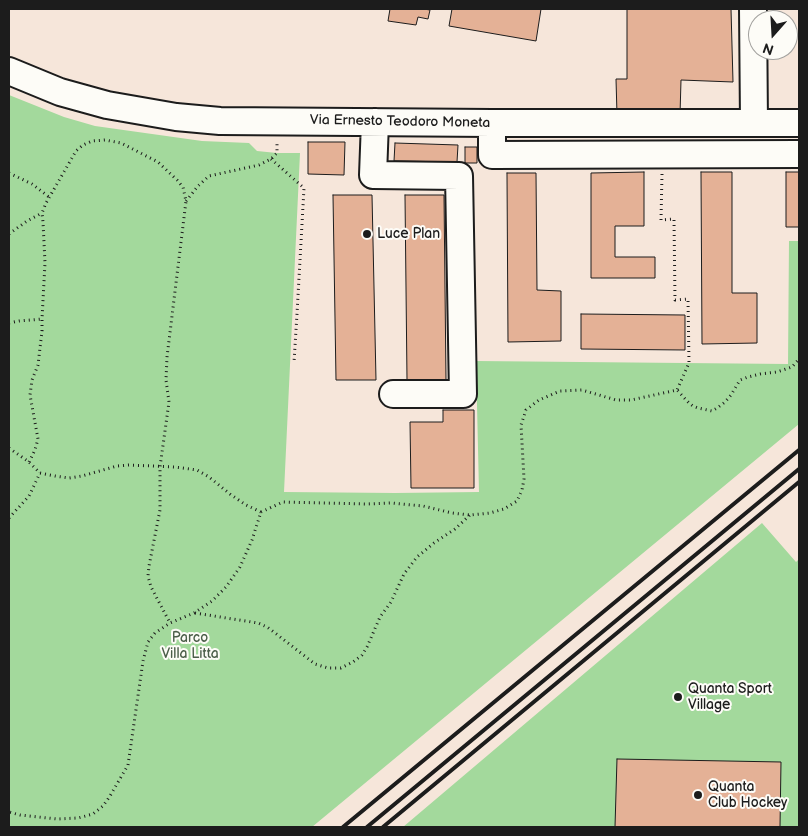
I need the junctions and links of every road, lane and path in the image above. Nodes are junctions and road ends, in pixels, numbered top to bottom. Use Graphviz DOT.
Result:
graph roads {
  1 [pos="753,9"];
  2 [pos="9,71"];
  3 [pos="277,122"];
  4 [pos="375,122"];
  5 [pos="492,123"];
  6 [pos="754,123"];
  7 [pos="799,123"];
  8 [pos="799,154"];
  9 [pos="271,159"];
  10 [pos="662,168"];
  11 [pos="9,173"];
  12 [pos="49,197"];
  13 [pos="186,201"];
  14 [pos="42,213"];
  15 [pos="9,234"];
  16 [pos="42,319"];
  17 [pos="9,323"];
  18 [pos="799,360"];
  19 [pos="294,362"];
  20 [pos="677,390"];
  21 [pos="393,394"];
  22 [pos="9,448"];
  23 [pos="29,462"];
  24 [pos="160,467"];
  25 [pos="40,473"];
  26 [pos="261,512"];
  27 [pos="470,515"];
  28 [pos="9,518"];
  29 [pos="194,613"];
  30 [pos="170,623"];
  31 [pos="9,812"];
  1 -- 6 [label="street"];
  2 -- 3 [label="street, Via Ernesto Teodoro Moneta"];
  3 -- 4 [label="street, Via Ernesto Teodoro Moneta"];
  3 -- 9 [label="path"];
  4 -- 5 [label="street, Via Ernesto Teodoro Moneta"];
  4 -- 21 [label="street"];
  5 -- 6 [label="street, Via Ernesto Teodoro Moneta"];
  5 -- 8 [label="street"];
  6 -- 7 [label="street, Via Ernesto Teodoro Moneta"];
  9 -- 13 [label="path"];
  9 -- 19 [label="path"];
  10 -- 20 [label="path"];
  11 -- 12 [label="path"];
  12 -- 13 [label="path"];
  12 -- 14 [label="path"];
  13 -- 24 [label="path"];
  14 -- 15 [label="path"];
  14 -- 16 [label="path"];
  16 -- 17 [label="path"];
  16 -- 23 [label="path"];
  18 -- 20 [label="path"];
  20 -- 27 [label="path"];
  22 -- 23 [label="path"];
  23 -- 25 [label="path"];
  24 -- 25 [label="path"];
  24 -- 26 [label="path"];
  24 -- 30 [label="path"];
  25 -- 28 [label="path"];
  26 -- 27 [label="path"];
  26 -- 29 [label="path"];
  27 -- 29 [label="path"];
  29 -- 30 [label="path"];
  30 -- 31 [label="path"];
}
